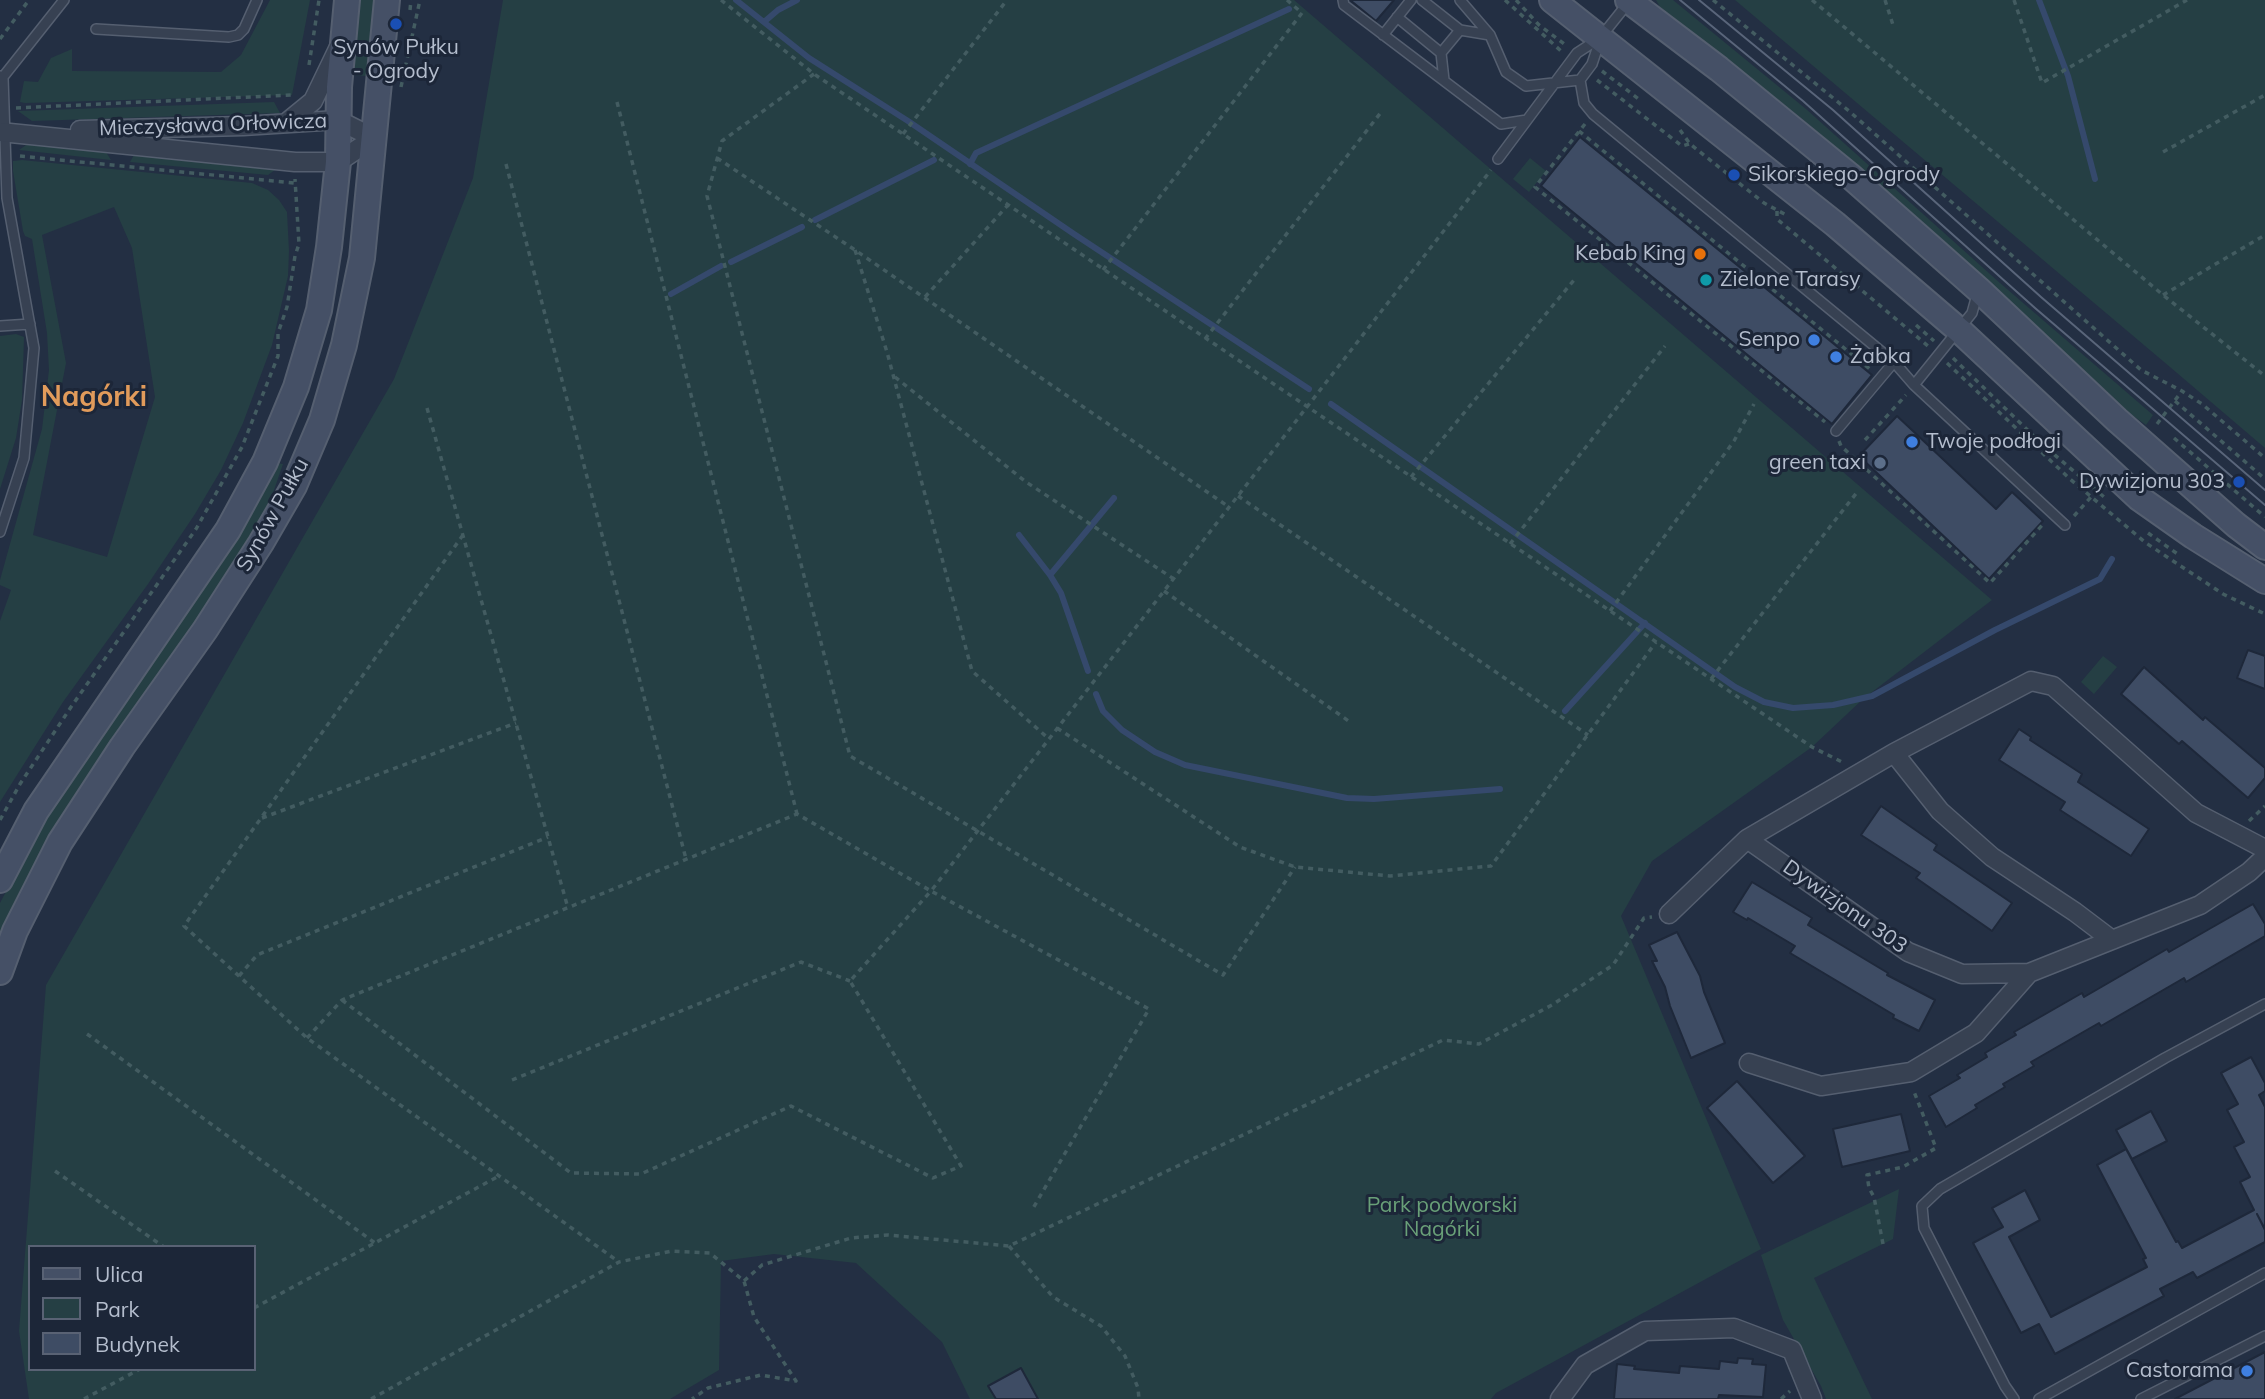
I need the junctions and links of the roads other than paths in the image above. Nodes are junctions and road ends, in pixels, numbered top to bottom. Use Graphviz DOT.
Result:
graph roads {
  1 [pos="64,0"];
  2 [pos="257,0"];
  3 [pos="347,0"];
  4 [pos="387,0"];
  5 [pos="1343,0"];
  6 [pos="1411,0"];
  7 [pos="1422,0"];
  8 [pos="1460,0"];
  9 [pos="1629,0"];
  10 [pos="1552,11"];
  11 [pos="1397,17"];
  12 [pos="96,29"];
  13 [pos="1460,30"];
  14 [pos="1383,35"];
  15 [pos="1490,35"];
  16 [pos="1600,38"];
  17 [pos="342,41"];
  18 [pos="1441,53"];
  19 [pos="2,77"];
  20 [pos="1444,80"];
  21 [pos="1580,80"];
  22 [pos="1556,83"];
  23 [pos="338,120"];
  24 [pos="1527,120"];
  25 [pos="286,123"];
  26 [pos="2,132"];
  27 [pos="374,138"];
  28 [pos="1498,159"];
  29 [pos="338,163"];
  30 [pos="1979,289"];
  31 [pos="30,324"];
  32 [pos="0,326"];
  33 [pos="1960,331"];
  34 [pos="1894,362"];
  35 [pos="1914,385"];
  36 [pos="1836,431"];
  37 [pos="2065,525"];
  38 [pos="0,533"];
  39 [pos="2265,547"];
  40 [pos="2265,582"];
  41 [pos="1894,753"];
  42 [pos="1747,839"];
  43 [pos="2265,849"];
  44 [pos="2265,858"];
  45 [pos="0,880"];
  46 [pos="1669,914"];
  47 [pos="2112,940"];
  48 [pos="0,972"];
  49 [pos="2029,973"];
  50 [pos="2265,1004"];
  51 [pos="1749,1063"];
  52 [pos="2265,1273"];
  53 [pos="2265,1336"];
  54 [pos="1560,1399"];
  55 [pos="1812,1399"];
  56 [pos="2014,1399"];
  57 [pos="2039,1399"];
  58 [pos="2141,1399"];
  1 -- 19 [label="lane"];
  2 -- 12 [label="lane"];
  3 -- 17 [label="main road, Synów Pułku"];
  4 -- 27 [label="main road, Synów Pułku"];
  5 -- 14 [label="lane"];
  6 -- 11 [label="lane"];
  7 -- 13 [label="lane"];
  8 -- 15 [label="lane"];
  9 -- 16 [label="lane"];
  9 -- 30 [label="main road"];
  10 -- 16 [label="main road"];
  11 -- 14 [label="lane"];
  11 -- 18 [label="lane"];
  13 -- 15 [label="lane"];
  13 -- 18 [label="lane"];
  14 -- 20 [label="lane"];
  15 -- 22 [label="lane"];
  16 -- 21 [label="lane"];
  16 -- 22 [label="lane"];
  16 -- 33 [label="main road"];
  17 -- 23 [label="main road, Synów Pułku"];
  17 -- 25 [label="street"];
  18 -- 20 [label="lane"];
  19 -- 26 [label="lane"];
  20 -- 24 [label="lane"];
  21 -- 22 [label="lane"];
  21 -- 34 [label="lane"];
  22 -- 24 [label="lane"];
  23 -- 25 [label="street, Mieczysława Orłowicza"];
  23 -- 27 [label="street, Mieczysława Orłowicza"];
  23 -- 29 [label="main road, Synów Pułku"];
  24 -- 28 [label="lane"];
  25 -- 26 [label="street, Mieczysława Orłowicza"];
  26 -- 29 [label="street, Mieczysława Orłowicza"];
  26 -- 31 [label="lane"];
  27 -- 29 [label="street, Mieczysława Orłowicza"];
  27 -- 48 [label="main road, Synów Pułku"];
  29 -- 45 [label="main road, Synów Pułku"];
  30 -- 33 [label="lane"];
  30 -- 39 [label="main road"];
  31 -- 32 [label="lane"];
  31 -- 38 [label="lane"];
  33 -- 35 [label="lane"];
  33 -- 40 [label="main road"];
  34 -- 35 [label="lane"];
  34 -- 36 [label="lane"];
  35 -- 37 [label="lane"];
  41 -- 42 [label="street"];
  41 -- 43 [label="street"];
  41 -- 47 [label="street"];
  42 -- 46 [label="street"];
  42 -- 49 [label="street, Dywizjonu 303"];
  44 -- 47 [label="street, Dywizjonu 303"];
  47 -- 49 [label="street, Dywizjonu 303"];
  49 -- 51 [label="street, Dywizjonu 303"];
  50 -- 56 [label="lane"];
  52 -- 57 [label="lane"];
  53 -- 58 [label="lane"];
  54 -- 55 [label="street"];
}
